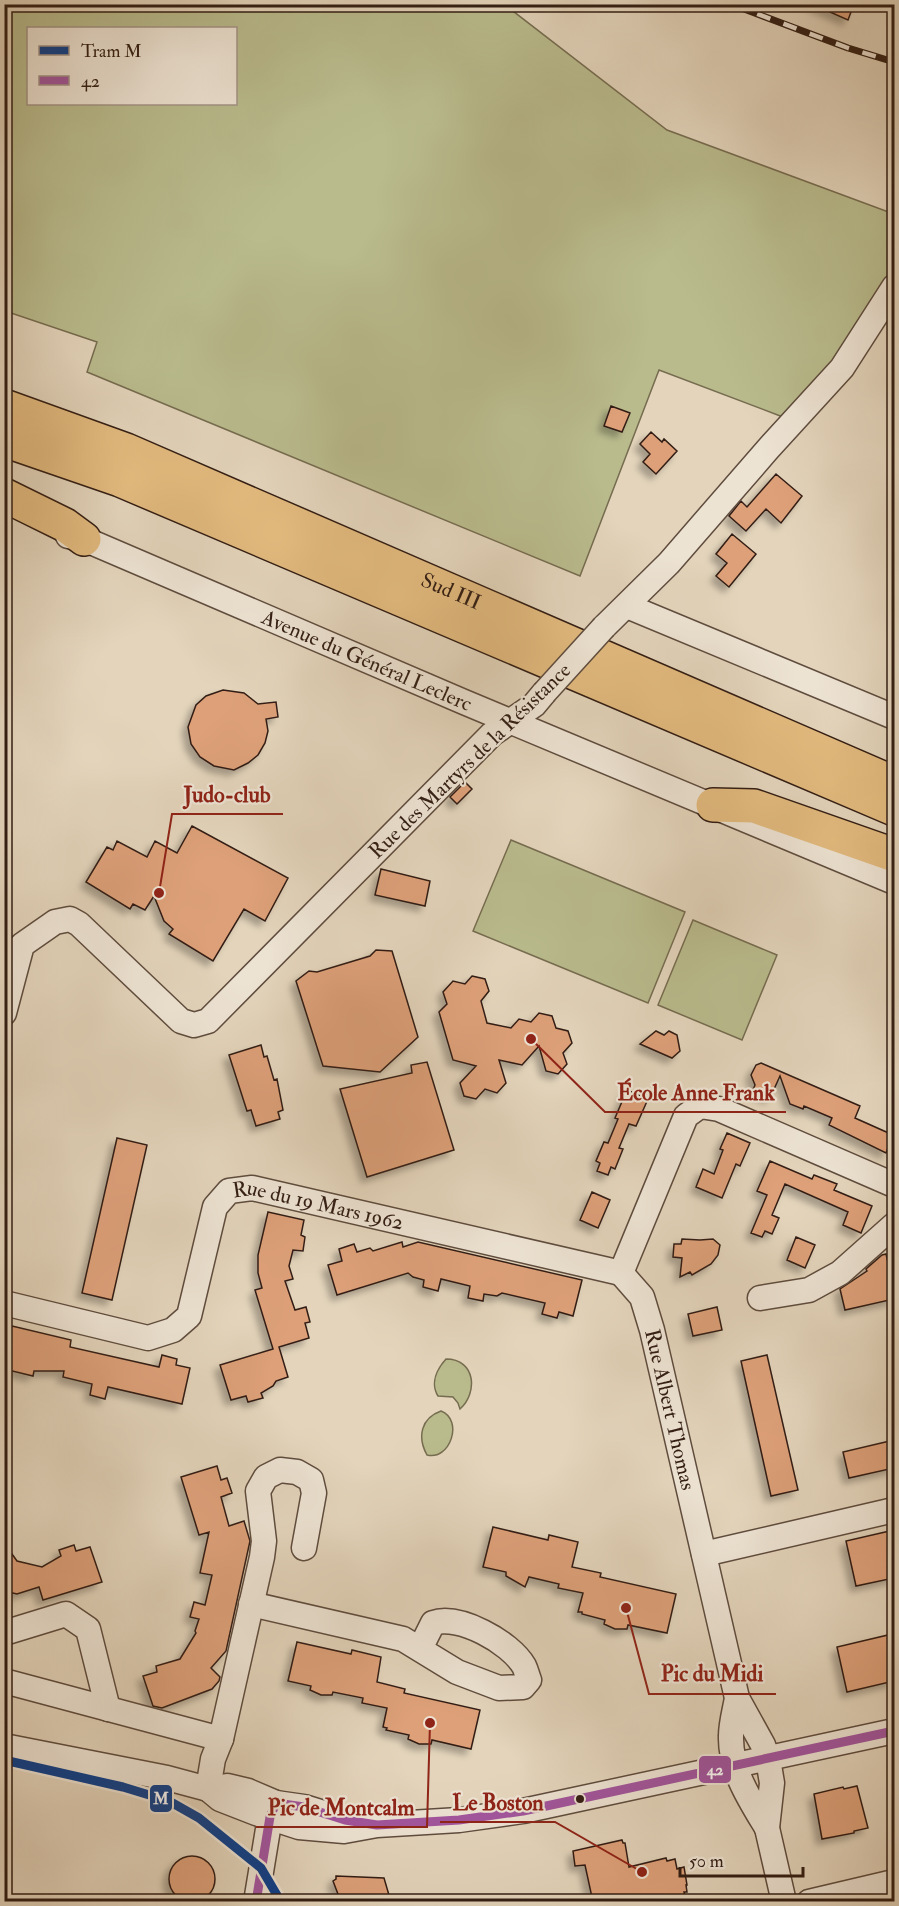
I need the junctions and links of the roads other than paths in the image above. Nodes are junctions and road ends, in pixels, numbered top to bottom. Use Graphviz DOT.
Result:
graph roads {
  1 [pos="894,287"];
  2 [pos="4,406"];
  3 [pos="4,440"];
  4 [pos="4,495"];
  5 [pos="4,510"];
  6 [pos="84,539"];
  7 [pos="627,606"];
  8 [pos="894,717"];
  9 [pos="512,721"];
  10 [pos="842,760"];
  11 [pos="894,768"];
  12 [pos="894,783"];
  13 [pos="712,805"];
  14 [pos="894,809"];
  15 [pos="894,855"];
  16 [pos="894,882"];
  17 [pos="4,1013"];
  18 [pos="894,1185"];
  19 [pos="894,1225"];
  20 [pos="621,1273"];
  21 [pos="760,1298"];
  22 [pos="4,1303"];
  23 [pos="894,1510"];
  24 [pos="304,1548"];
  25 [pos="704,1554"];
  26 [pos="251,1604"];
  27 [pos="4,1633"];
  28 [pos="420,1649"];
  29 [pos="4,1681"];
  30 [pos="737,1698"];
  31 [pos="108,1709"];
  32 [pos="894,1731"];
  33 [pos="221,1739"];
  34 [pos="4,1746"];
  35 [pos="768,1759"];
  36 [pos="735,1766"];
  37 [pos="208,1789"];
  38 [pos="273,1810"];
  39 [pos="767,1828"];
  40 [pos="894,1882"];
  41 [pos="256,1902"];
  42 [pos="784,1902"];
  43 [pos="809,1902"];
  1 -- 7 [label="street, Rue des Martyrs de la Résistance"];
  2 -- 10 [label="highway, Sud III"];
  3 -- 14 [label="highway, Sud III"];
  4 -- 6 [label="highway"];
  5 -- 6 [label="street, Avenue du Général Leclerc"];
  6 -- 9 [label="street, Avenue du Général Leclerc"];
  7 -- 8 [label="street"];
  7 -- 9 [label="street, Rue des Martyrs de la Résistance, bridge"];
  9 -- 13 [label="street, Avenue du Général Leclerc"];
  9 -- 17 [label="street, Rue des Martyrs de la Résistance"];
  10 -- 11 [label="highway"];
  10 -- 12 [label="highway, Sud III"];
  13 -- 15 [label="highway"];
  13 -- 16 [label="street, Avenue du Général Leclerc"];
  18 -- 20 [label="street"];
  19 -- 21 [label="street"];
  20 -- 22 [label="street, Rue du 19 Mars 1962"];
  20 -- 25 [label="street, Rue Albert Thomas"];
  23 -- 25 [label="street"];
  24 -- 26 [label="street"];
  25 -- 30 [label="street, Rue Albert Thomas"];
  26 -- 28 [label="street"];
  26 -- 33 [label="street"];
  27 -- 31 [label="street"];
  29 -- 31 [label="street"];
  30 -- 35 [label="street"];
  30 -- 36 [label="street, Rue Albert Thomas"];
  31 -- 33 [label="street"];
  32 -- 35 [label="street"];
  33 -- 37 [label="street"];
  34 -- 37 [label="street"];
  35 -- 36 [label="street"];
  35 -- 39 [label="street"];
  36 -- 38 [label="street"];
  36 -- 39 [label="street, Rue Albert Thomas"];
  37 -- 38 [label="street"];
  38 -- 41 [label="street"];
  39 -- 42 [label="street"];
  40 -- 43 [label="street"];
}
